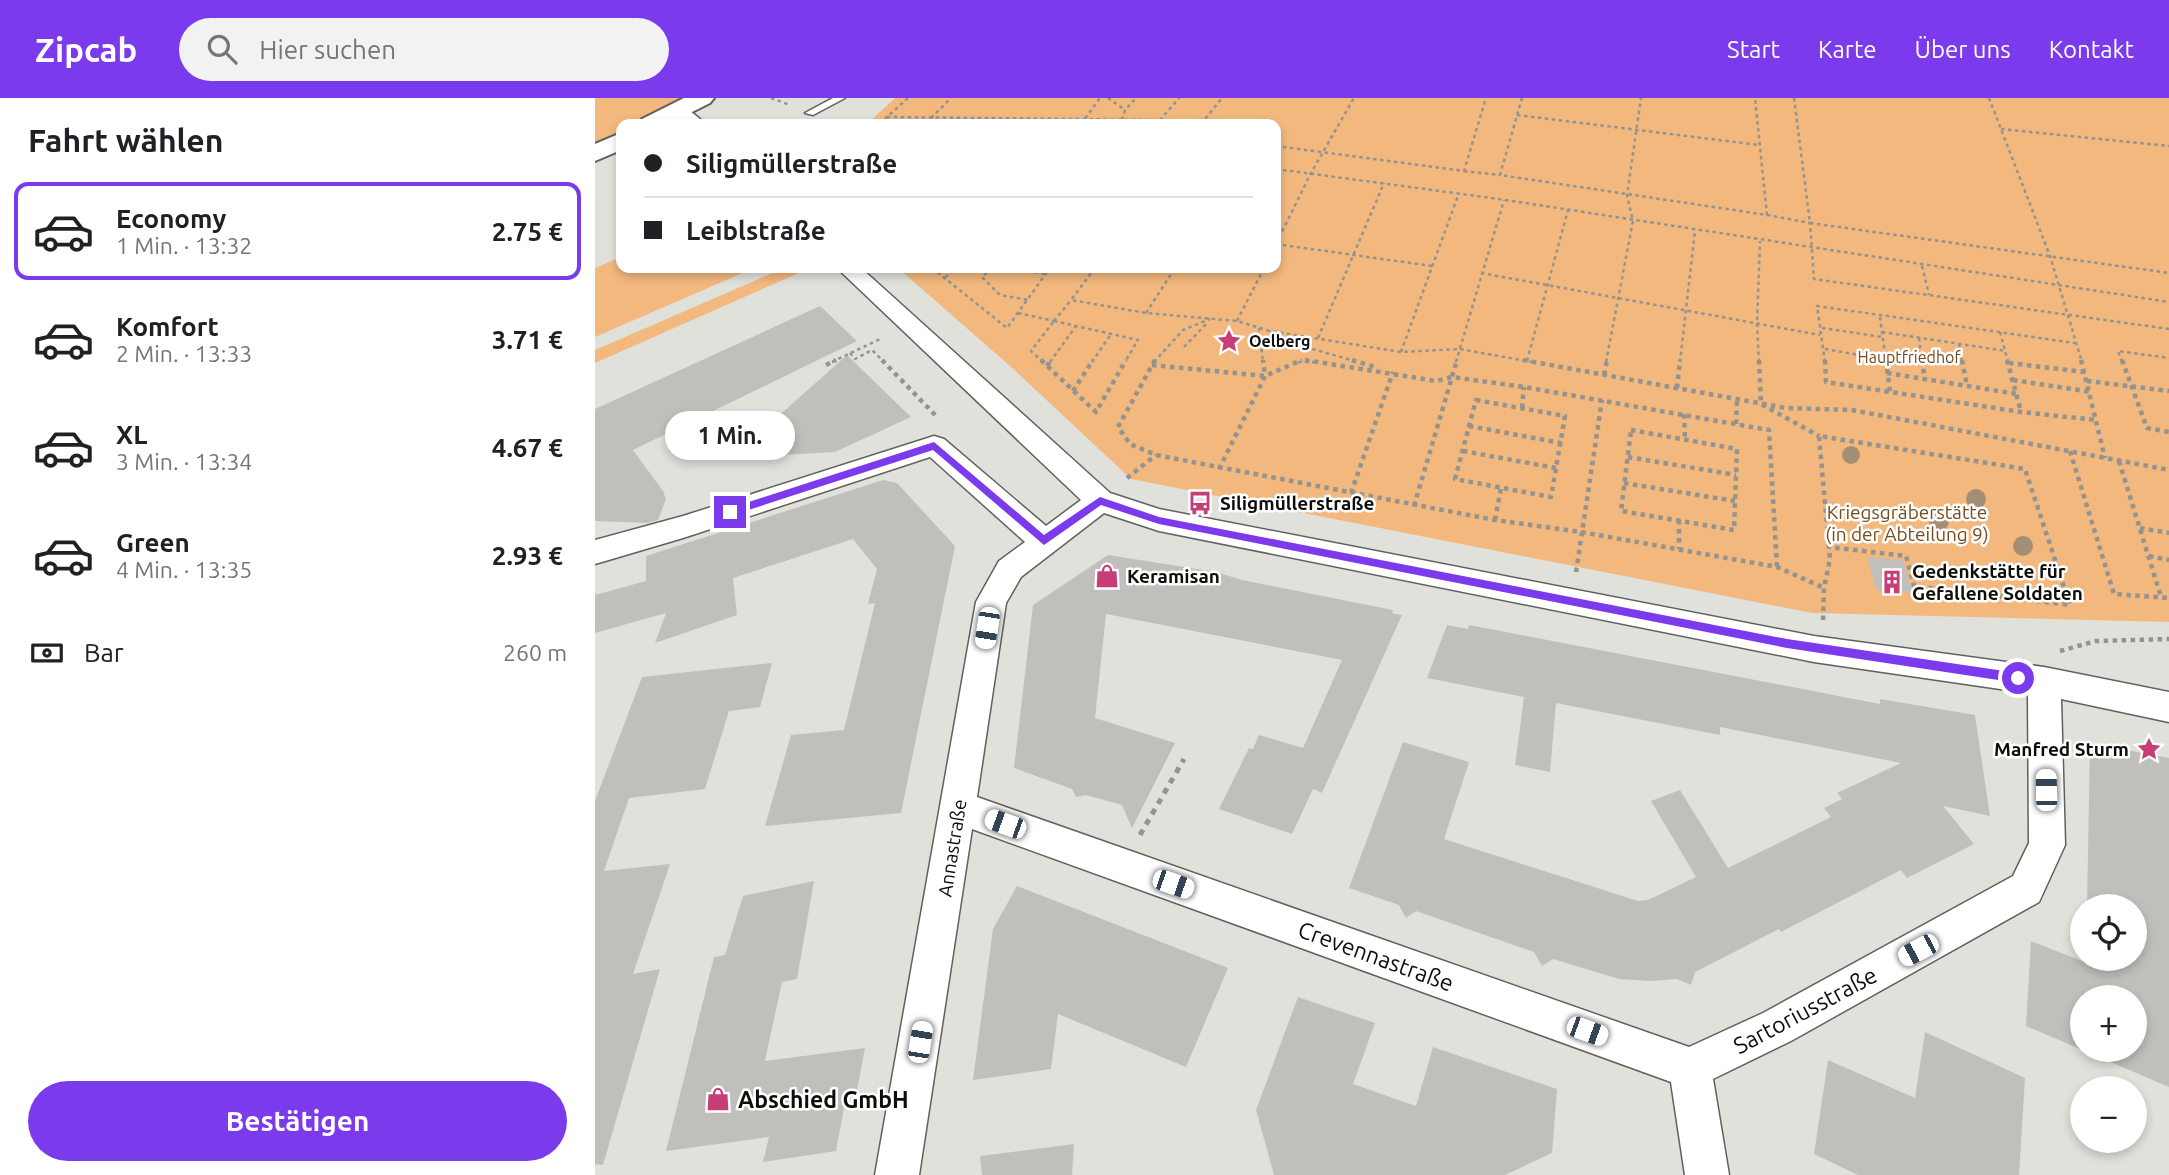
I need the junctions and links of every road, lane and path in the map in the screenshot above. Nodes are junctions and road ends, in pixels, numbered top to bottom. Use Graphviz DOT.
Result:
graph roads {
  1 [pos="702,98"];
  2 [pos="841,98"];
  3 [pos="908,98"];
  4 [pos="951,98"];
  5 [pos="1100,98"];
  6 [pos="1108,98"];
  7 [pos="1136,98"];
  8 [pos="1178,98"];
  9 [pos="1221,98"];
  10 [pos="1354,98"];
  11 [pos="1486,98"];
  12 [pos="1522,98"];
  13 [pos="1641,98"];
  14 [pos="1755,98"];
  15 [pos="1794,98"];
  16 [pos="1989,98"];
  17 [pos="677,110"];
  18 [pos="1125,110"];
  19 [pos="810,113"];
  20 [pos="1517,115"];
  21 [pos="887,117"];
  22 [pos="931,118"];
  23 [pos="660,119"];
  24 [pos="690,119"];
  25 [pos="1008,119"];
  26 [pos="1085,119"];
  27 [pos="1122,119"];
  28 [pos="1161,119"];
  29 [pos="1205,119"];
  30 [pos="2001,128"];
  31 [pos="1636,130"];
  32 [pos="616,143"];
  33 [pos="1759,145"];
  34 [pos="2169,146"];
  35 [pos="1281,147"];
  36 [pos="1323,152"];
  37 [pos="595,154"];
  38 [pos="1281,170"];
  39 [pos="1464,171"];
  40 [pos="1311,173"];
  41 [pos="1500,174"];
  42 [pos="1384,183"];
  43 [pos="1459,193"];
  44 [pos="1627,195"];
  45 [pos="1504,200"];
  46 [pos="1568,210"];
  47 [pos="1767,215"];
  48 [pos="1633,221"];
  49 [pos="1810,223"];
  50 [pos="1695,231"];
  51 [pos="1281,234"];
  52 [pos="1760,241"];
  53 [pos="1281,245"];
  54 [pos="1811,249"];
  55 [pos="1354,256"];
  56 [pos="2050,256"];
  57 [pos="1432,266"];
  58 [pos="1922,266"];
  59 [pos="853,273"];
  60 [pos="939,273"];
  61 [pos="951,273"];
  62 [pos="986,273"];
  63 [pos="1039,273"];
  64 [pos="1091,273"];
  65 [pos="1172,273"];
  66 [pos="1261,273"];
  67 [pos="1481,273"];
  68 [pos="2169,273"];
  69 [pos="1045,274"];
  70 [pos="945,277"];
  71 [pos="1547,285"];
  72 [pos="2059,286"];
  73 [pos="1929,295"];
  74 [pos="1618,299"];
  75 [pos="1029,300"];
  76 [pos="1071,300"];
  77 [pos="2169,302"];
  78 [pos="1685,311"];
  79 [pos="1018,313"];
  80 [pos="1146,313"];
  81 [pos="2069,315"];
  82 [pos="1880,317"];
  83 [pos="1211,319"];
  84 [pos="1054,321"];
  85 [pos="1237,321"];
  86 [pos="1757,324"];
  87 [pos="1076,326"];
  88 [pos="1259,328"];
  89 [pos="1821,328"];
  90 [pos="2169,329"];
  91 [pos="1270,331"];
  92 [pos="2000,332"];
  93 [pos="1111,334"];
  94 [pos="1820,335"];
  95 [pos="1882,335"];
  96 [pos="1318,338"];
  97 [pos="1919,338"];
  98 [pos="2075,343"];
  99 [pos="869,344"];
  100 [pos="1959,344"];
  101 [pos="1184,347"];
  102 [pos="1460,349"];
  103 [pos="1825,349"];
  104 [pos="2006,351"];
  105 [pos="1401,352"];
  106 [pos="850,353"];
  107 [pos="2169,358"];
  108 [pos="1888,359"];
  109 [pos="1527,361"];
  110 [pos="2009,363"];
  111 [pos="826,365"];
  112 [pos="1151,365"];
  113 [pos="1047,366"];
  114 [pos="1395,372"];
  115 [pos="2085,372"];
  116 [pos="1887,373"];
  117 [pos="1604,375"];
  118 [pos="1265,376"];
  119 [pos="1452,377"];
  120 [pos="1925,380"];
  121 [pos="2014,380"];
  122 [pos="2087,381"];
  123 [pos="2132,385"];
  124 [pos="1967,386"];
  125 [pos="1524,387"];
  126 [pos="1678,388"];
  127 [pos="1073,391"];
  128 [pos="1890,391"];
  129 [pos="2091,391"];
  130 [pos="2169,391"];
  131 [pos="2017,394"];
  132 [pos="1602,400"];
  133 [pos="1737,400"];
  134 [pos="1761,404"];
  135 [pos="1522,408"];
  136 [pos="2021,412"];
  137 [pos="1684,414"];
  138 [pos="2096,420"];
  139 [pos="1735,424"];
  140 [pos="1469,426"];
  141 [pos="2169,432"];
  142 [pos="1819,436"];
  143 [pos="944,440"];
  144 [pos="1685,440"];
  145 [pos="1561,443"];
  146 [pos="2069,450"];
  147 [pos="1463,451"];
  148 [pos="1628,457"];
  149 [pos="2105,458"];
  150 [pos="2119,460"];
  151 [pos="1556,468"];
  152 [pos="1219,470"];
  153 [pos="2169,470"];
  154 [pos="1736,475"];
  155 [pos="1625,483"];
  156 [pos="1501,488"];
  157 [pos="1351,493"];
  158 [pos="1100,501"];
  159 [pos="1735,501"];
  160 [pos="1413,506"];
  161 [pos="1495,520"];
  162 [pos="1679,520"];
  163 [pos="2140,528"];
  164 [pos="1581,532"];
  165 [pos="2169,533"];
  166 [pos="1044,541"];
  167 [pos="1829,547"];
  168 [pos="1679,549"];
  169 [pos="595,552"];
  170 [pos="2148,556"];
  171 [pos="2169,560"];
  172 [pos="1777,567"];
  173 [pos="2161,597"];
  174 [pos="2169,598"];
  175 [pos="1575,602"];
  176 [pos="2169,639"];
  177 [pos="2044,681"];
  178 [pos="2169,707"];
  179 [pos="1184,759"];
  180 [pos="959,808"];
  181 [pos="1121,866"];
  182 [pos="1690,1068"];
  183 [pos="897,1175"];
  184 [pos="1707,1175"];
  1 -- 17 [label="main road"];
  2 -- 19 [label="lane"];
  3 -- 21 [label="path"];
  4 -- 22 [label="path"];
  5 -- 26 [label="path"];
  6 -- 18 [label="path"];
  7 -- 18 [label="path"];
  8 -- 28 [label="path"];
  9 -- 29 [label="path"];
  10 -- 36 [label="path"];
  11 -- 39 [label="path"];
  12 -- 20 [label="path"];
  13 -- 31 [label="path"];
  14 -- 33 [label="path"];
  15 -- 49 [label="path"];
  16 -- 30 [label="path"];
  17 -- 23 [label="main road"];
  17 -- 24 [label="street"];
  18 -- 27 [label="path"];
  20 -- 31 [label="path"];
  20 -- 41 [label="path"];
  21 -- 22 [label="path"];
  22 -- 25 [label="path"];
  30 -- 34 [label="path"];
  30 -- 56 [label="path"];
  31 -- 33 [label="path"];
  31 -- 44 [label="path"];
  32 -- 37 [label="main road"];
  33 -- 47 [label="path"];
  35 -- 36 [label="path"];
  36 -- 39 [label="path"];
  36 -- 40 [label="path"];
  38 -- 40 [label="path"];
  39 -- 41 [label="path"];
  40 -- 42 [label="path"];
  40 -- 51 [label="path"];
  41 -- 44 [label="path"];
  42 -- 43 [label="path"];
  42 -- 55 [label="path"];
  43 -- 45 [label="path"];
  43 -- 57 [label="path"];
  44 -- 47 [label="path"];
  44 -- 48 [label="path"];
  45 -- 46 [label="path"];
  45 -- 67 [label="path"];
  46 -- 48 [label="path"];
  46 -- 71 [label="path"];
  47 -- 49 [label="path"];
  48 -- 50 [label="path"];
  48 -- 74 [label="path"];
  49 -- 54 [label="path"];
  49 -- 56 [label="path"];
  50 -- 52 [label="path"];
  50 -- 78 [label="path"];
  52 -- 54 [label="path"];
  52 -- 86 [label="path"];
  53 -- 55 [label="path"];
  54 -- 58 [label="path"];
  54 -- 73 [label="path"];
  55 -- 57 [label="path"];
  55 -- 96 [label="path"];
  56 -- 68 [label="path"];
  56 -- 72 [label="path"];
  57 -- 105 [label="path"];
  58 -- 72 [label="path"];
  58 -- 73 [label="path"];
  59 -- 158 [label="street"];
  60 -- 70 [label="path"];
  61 -- 70 [label="path"];
  62 -- 75 [label="path"];
  63 -- 69 [label="path"];
  64 -- 76 [label="path"];
  65 -- 80 [label="path"];
  66 -- 85 [label="path"];
  67 -- 71 [label="path"];
  67 -- 102 [label="path"];
  69 -- 75 [label="path"];
  70 -- 79 [label="path"];
  71 -- 74 [label="path"];
  71 -- 109 [label="path"];
  72 -- 77 [label="path"];
  72 -- 81 [label="path"];
  73 -- 81 [label="path"];
  74 -- 78 [label="path"];
  74 -- 117 [label="path"];
  75 -- 79 [label="path"];
  76 -- 80 [label="path"];
  76 -- 84 [label="path"];
  78 -- 86 [label="path"];
  78 -- 126 [label="path"];
  79 -- 84 [label="path"];
  80 -- 83 [label="path"];
  81 -- 90 [label="path"];
  81 -- 98 [label="path"];
  82 -- 89 [label="path"];
  82 -- 92 [label="path"];
  82 -- 95 [label="path"];
  83 -- 85 [label="path"];
  83 -- 101 [label="path"];
  83 -- 112 [label="path"];
  84 -- 87 [label="path"];
  84 -- 113 [label="path"];
  85 -- 88 [label="path"];
  86 -- 94 [label="path"];
  86 -- 134 [label="path"];
  87 -- 93 [label="path"];
  87 -- 113 [label="path"];
  88 -- 91 [label="path"];
  88 -- 118 [label="path"];
  89 -- 94 [label="path"];
  89 -- 95 [label="path"];
  91 -- 96 [label="path"];
  91 -- 114 [label="path"];
  92 -- 98 [label="path"];
  92 -- 104 [label="path"];
  93 -- 127 [label="path"];
  93 -- 127 [label="path"];
  94 -- 103 [label="path"];
  95 -- 97 [label="path"];
  95 -- 108 [label="path"];
  96 -- 105 [label="path"];
  97 -- 100 [label="path"];
  97 -- 120 [label="path"];
  98 -- 115 [label="path"];
  99 -- 106 [label="path"];
  100 -- 104 [label="path"];
  100 -- 124 [label="path"];
  102 -- 105 [label="path"];
  102 -- 109 [label="path"];
  102 -- 119 [label="path"];
  103 -- 108 [label="path"];
  103 -- 128 [label="path"];
  104 -- 110 [label="path"];
  106 -- 111 [label="path"];
  106 -- 143 [label="path"];
  107 -- 123 [label="path"];
  108 -- 116 [label="path"];
  109 -- 117 [label="path"];
  110 -- 115 [label="path"];
  110 -- 121 [label="path"];
  112 -- 118 [label="path"];
  112 -- 152 [label="path"];
  113 -- 127 [label="path"];
  114 -- 118 [label="path"];
  114 -- 119 [label="path"];
  114 -- 157 [label="path"];
  115 -- 122 [label="path"];
  116 -- 120 [label="path"];
  116 -- 128 [label="path"];
  117 -- 126 [label="path"];
  118 -- 152 [label="path"];
  119 -- 125 [label="path"];
  119 -- 160 [label="path"];
  120 -- 124 [label="path"];
  121 -- 129 [label="path"];
  121 -- 131 [label="path"];
  122 -- 123 [label="path"];
  122 -- 129 [label="path"];
  123 -- 130 [label="path"];
  123 -- 141 [label="path"];
  124 -- 131 [label="path"];
  125 -- 132 [label="path"];
  125 -- 135 [label="path"];
  126 -- 133 [label="path"];
  128 -- 136 [label="path"];
  129 -- 138 [label="path"];
  131 -- 136 [label="path"];
  132 -- 137 [label="path"];
  132 -- 164 [label="path"];
  133 -- 134 [label="path"];
  133 -- 139 [label="path"];
  134 -- 142 [label="path"];
  134 -- 146 [label="path"];
  135 -- 140 [label="path"];
  135 -- 145 [label="path"];
  136 -- 138 [label="path"];
  137 -- 139 [label="path"];
  137 -- 144 [label="path"];
  138 -- 149 [label="path"];
  139 -- 172 [label="path"];
  140 -- 145 [label="path"];
  140 -- 147 [label="path"];
  142 -- 167 [label="path"];
  142 -- 167 [label="path"];
  143 -- 166 [label="street"];
  143 -- 169 [label="street"];
  144 -- 148 [label="path"];
  144 -- 154 [label="path"];
  145 -- 151 [label="path"];
  146 -- 149 [label="path"];
  146 -- 173 [label="path"];
  147 -- 151 [label="path"];
  147 -- 156 [label="path"];
  148 -- 154 [label="path"];
  148 -- 155 [label="path"];
  149 -- 150 [label="path"];
  150 -- 153 [label="path"];
  150 -- 163 [label="path"];
  151 -- 156 [label="path"];
  152 -- 157 [label="path"];
  154 -- 159 [label="path"];
  155 -- 159 [label="path"];
  155 -- 162 [label="path"];
  156 -- 161 [label="path"];
  157 -- 160 [label="path"];
  158 -- 166 [label="street, Annastraße"];
  158 -- 175 [label="street"];
  159 -- 162 [label="path"];
  160 -- 161 [label="path"];
  161 -- 164 [label="path"];
  162 -- 168 [label="path"];
  163 -- 165 [label="path"];
  163 -- 170 [label="path"];
  164 -- 168 [label="path"];
  164 -- 175 [label="path"];
  166 -- 180 [label="street, Annastraße"];
  167 -- 172 [label="path"];
  168 -- 172 [label="path"];
  170 -- 171 [label="path"];
  170 -- 173 [label="path"];
  173 -- 174 [label="path"];
  175 -- 177 [label="street"];
  176 -- 177 [label="path"];
  177 -- 178 [label="street"];
  177 -- 182 [label="street, Sartoriusstraße"];
  179 -- 181 [label="path"];
  180 -- 181 [label="street, Crevennastraße"];
  180 -- 183 [label="street, Annastraße"];
  181 -- 182 [label="street, Crevennastraße"];
  182 -- 184 [label="street"];
}
